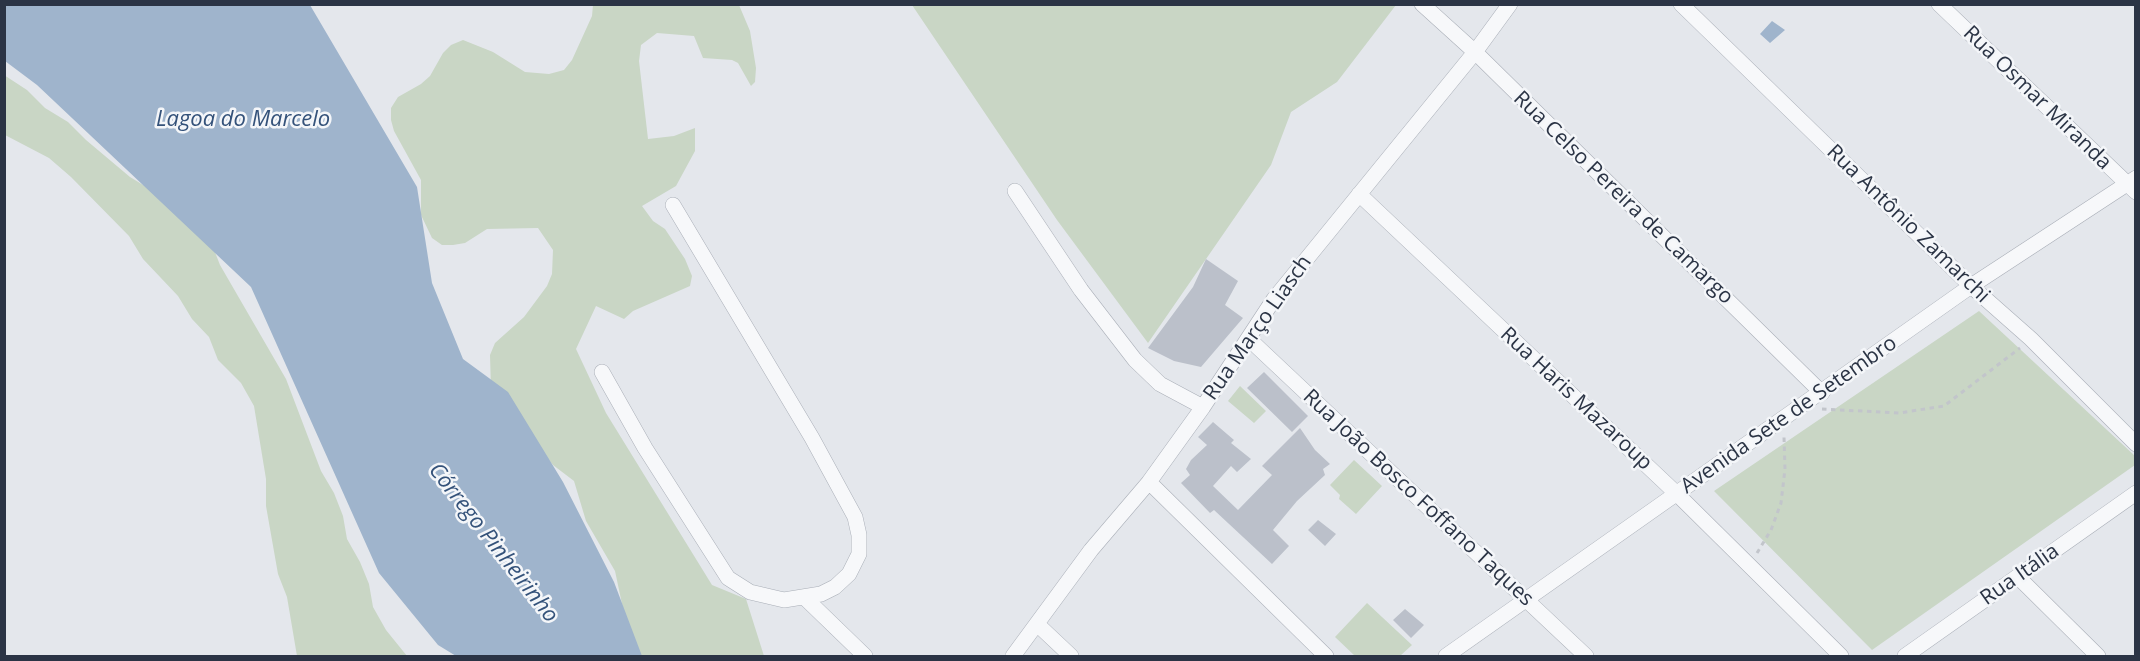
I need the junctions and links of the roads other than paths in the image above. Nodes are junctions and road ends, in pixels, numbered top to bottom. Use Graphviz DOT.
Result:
graph roads {
  1 [pos="1422,4"];
  2 [pos="1510,4"];
  3 [pos="1681,4"];
  4 [pos="1939,4"];
  5 [pos="1475,52"];
  6 [pos="2133,184"];
  7 [pos="1015,191"];
  8 [pos="1359,194"];
  9 [pos="674,205"];
  10 [pos="1971,286"];
  11 [pos="1249,339"];
  12 [pos="602,372"];
  13 [pos="1822,393"];
  14 [pos="1203,407"];
  15 [pos="2136,444"];
  16 [pos="1149,482"];
  17 [pos="2136,493"];
  18 [pos="1677,494"];
  19 [pos="2018,577"];
  20 [pos="804,597"];
  21 [pos="1526,599"];
  22 [pos="1037,624"];
  23 [pos="865,657"];
  24 [pos="1012,657"];
  25 [pos="1071,657"];
  26 [pos="1326,657"];
  27 [pos="1446,657"];
  28 [pos="1586,657"];
  29 [pos="1841,657"];
  30 [pos="1905,657"];
  31 [pos="2098,657"];
  1 -- 5 [label="street, Rua Celso Pereira de Camargo"];
  2 -- 5 [label="street, Rua Março Liasch"];
  3 -- 10 [label="street, Rua Antônio Zamarchi"];
  4 -- 6 [label="street, Rua Osmar Miranda"];
  5 -- 8 [label="street, Rua Março Liasch"];
  5 -- 13 [label="street, Rua Celso Pereira de Camargo"];
  6 -- 10 [label="street, Avenida Sete de Setembro"];
  7 -- 14 [label="street"];
  8 -- 11 [label="street, Rua Março Liasch"];
  8 -- 18 [label="street, Rua Haris Mazaroup"];
  9 -- 20 [label="street"];
  10 -- 13 [label="street, Avenida Sete de Setembro"];
  10 -- 15 [label="street, Rua Antônio Zamarchi"];
  11 -- 14 [label="street, Rua Março Liasch"];
  11 -- 21 [label="street, Rua João Bosco Foffano Taques"];
  12 -- 20 [label="street"];
  13 -- 18 [label="street, Avenida Sete de Setembro"];
  14 -- 16 [label="street, Rua Março Liasch"];
  16 -- 22 [label="street, Rua Março Liasch"];
  16 -- 26 [label="street"];
  17 -- 19 [label="street, Rua Itália"];
  18 -- 21 [label="street, Avenida Sete de Setembro"];
  18 -- 29 [label="street, Rua Haris Mazaroup"];
  19 -- 30 [label="street, Rua Itália"];
  19 -- 31 [label="street"];
  20 -- 23 [label="street"];
  21 -- 27 [label="street, Avenida Sete de Setembro"];
  21 -- 28 [label="street, Rua João Bosco Foffano Taques"];
  22 -- 24 [label="street, Rua Março Liasch"];
  22 -- 25 [label="street"];
}
